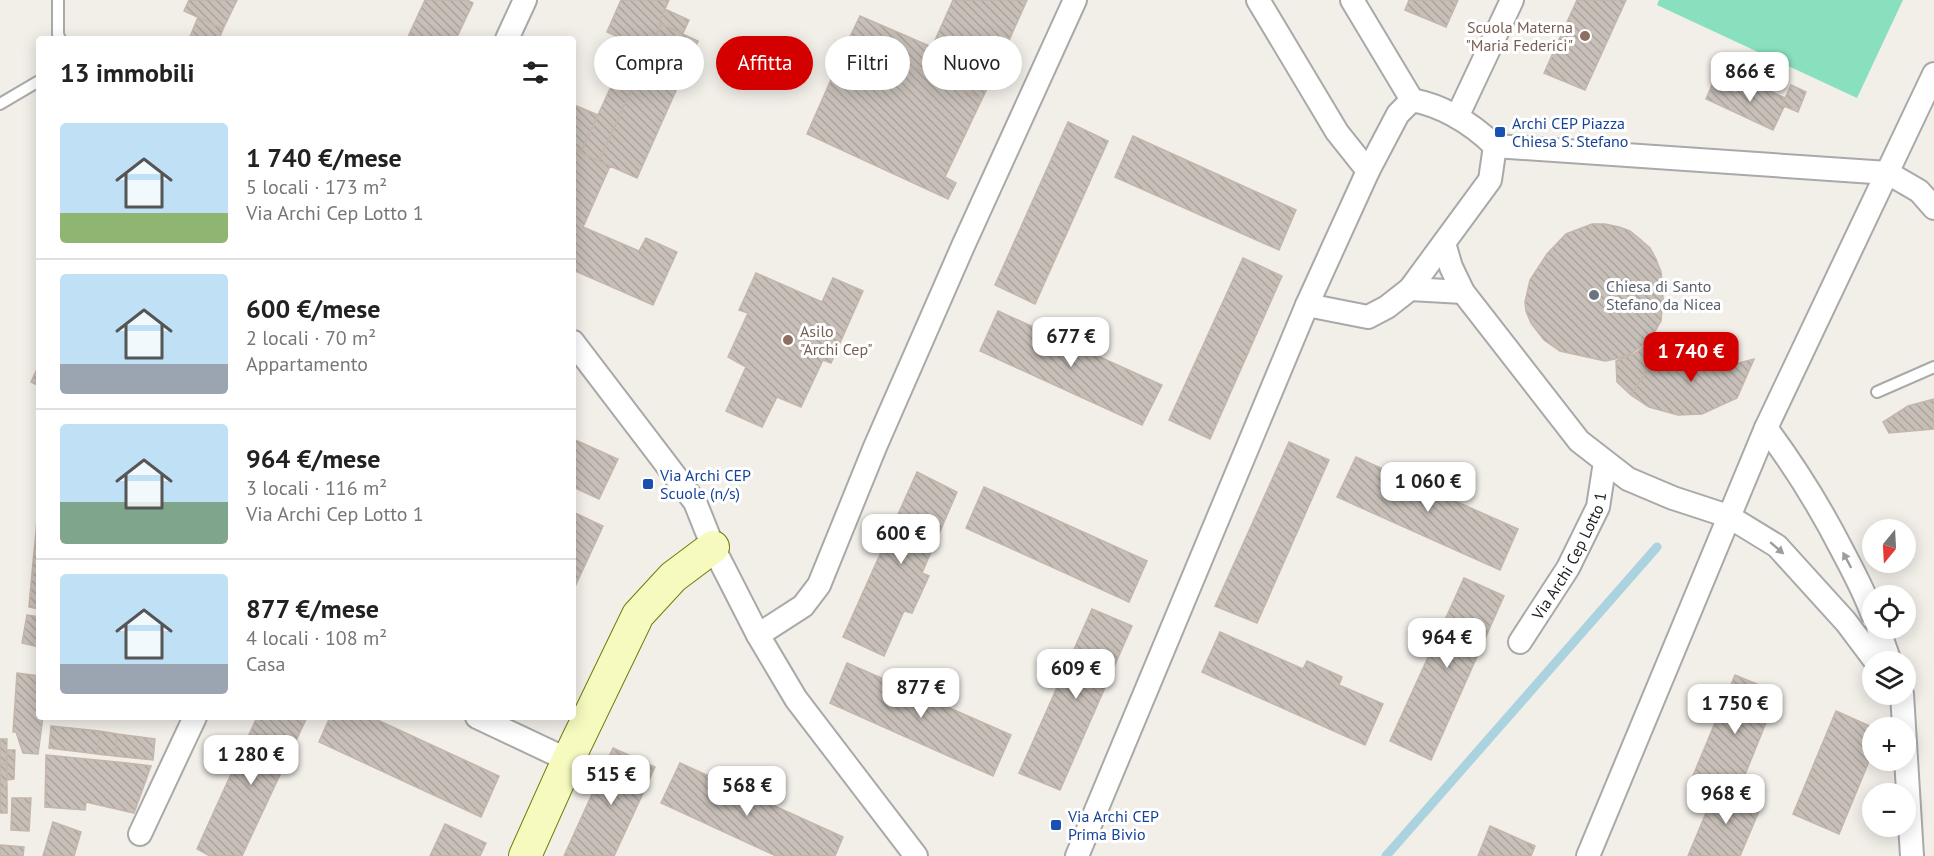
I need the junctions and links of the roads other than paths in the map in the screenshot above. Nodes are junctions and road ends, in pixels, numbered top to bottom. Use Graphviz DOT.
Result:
graph roads {
  1 [pos="58,0"];
  2 [pos="525,0"];
  3 [pos="1075,0"];
  4 [pos="1258,0"];
  5 [pos="1352,0"];
  6 [pos="1512,0"];
  7 [pos="60,36"];
  8 [pos="508,36"];
  9 [pos="1934,74"];
  10 [pos="36,83"];
  11 [pos="1412,100"];
  12 [pos="0,104"];
  13 [pos="1457,117"];
  14 [pos="1495,146"];
  15 [pos="1368,171"];
  16 [pos="1888,173"];
  17 [pos="1934,208"];
  18 [pos="1444,243"];
  19 [pos="1410,289"];
  20 [pos="1463,292"];
  21 [pos="1307,305"];
  22 [pos="576,346"];
  23 [pos="1934,367"];
  24 [pos="1877,392"];
  25 [pos="1766,428"];
  26 [pos="1605,462"];
  27 [pos="1728,516"];
  28 [pos="713,547"];
  29 [pos="1862,588"];
  30 [pos="758,635"];
  31 [pos="1520,642"];
  32 [pos="1868,651"];
  33 [pos="1903,705"];
  34 [pos="194,720"];
  35 [pos="483,720"];
  36 [pos="568,760"];
  37 [pos="140,834"];
  38 [pos="525,856"];
  39 [pos="916,856"];
  40 [pos="1077,856"];
  41 [pos="1588,856"];
  42 [pos="1912,856"];
  1 -- 7 [label="lane"];
  2 -- 8 [label="street"];
  3 -- 30 [label="street"];
  4 -- 15 [label="street"];
  5 -- 11 [label="street"];
  6 -- 13 [label="street"];
  9 -- 16 [label="street"];
  10 -- 12 [label="lane"];
  11 -- 13 [label="street"];
  11 -- 15 [label="street"];
  13 -- 14 [label="street"];
  14 -- 16 [label="street"];
  14 -- 18 [label="street"];
  15 -- 21 [label="street"];
  16 -- 17 [label="street"];
  16 -- 25 [label="street"];
  18 -- 19 [label="street"];
  18 -- 20 [label="street"];
  19 -- 20 [label="street"];
  19 -- 21 [label="street"];
  20 -- 26 [label="street"];
  21 -- 40 [label="street"];
  22 -- 28 [label="street"];
  23 -- 24 [label="lane"];
  25 -- 27 [label="street"];
  29 -- 25 [label="street, one-way"];
  26 -- 27 [label="street"];
  26 -- 31 [label="street, Via Archi Cep Lotto 1"];
  27 -- 32 [label="street, one-way"];
  27 -- 41 [label="street"];
  28 -- 30 [label="street"];
  28 -- 36 [label="street"];
  30 -- 39 [label="street"];
  33 -- 42 [label="street"];
  34 -- 37 [label="street"];
  35 -- 36 [label="street"];
  36 -- 38 [label="street"];
}
